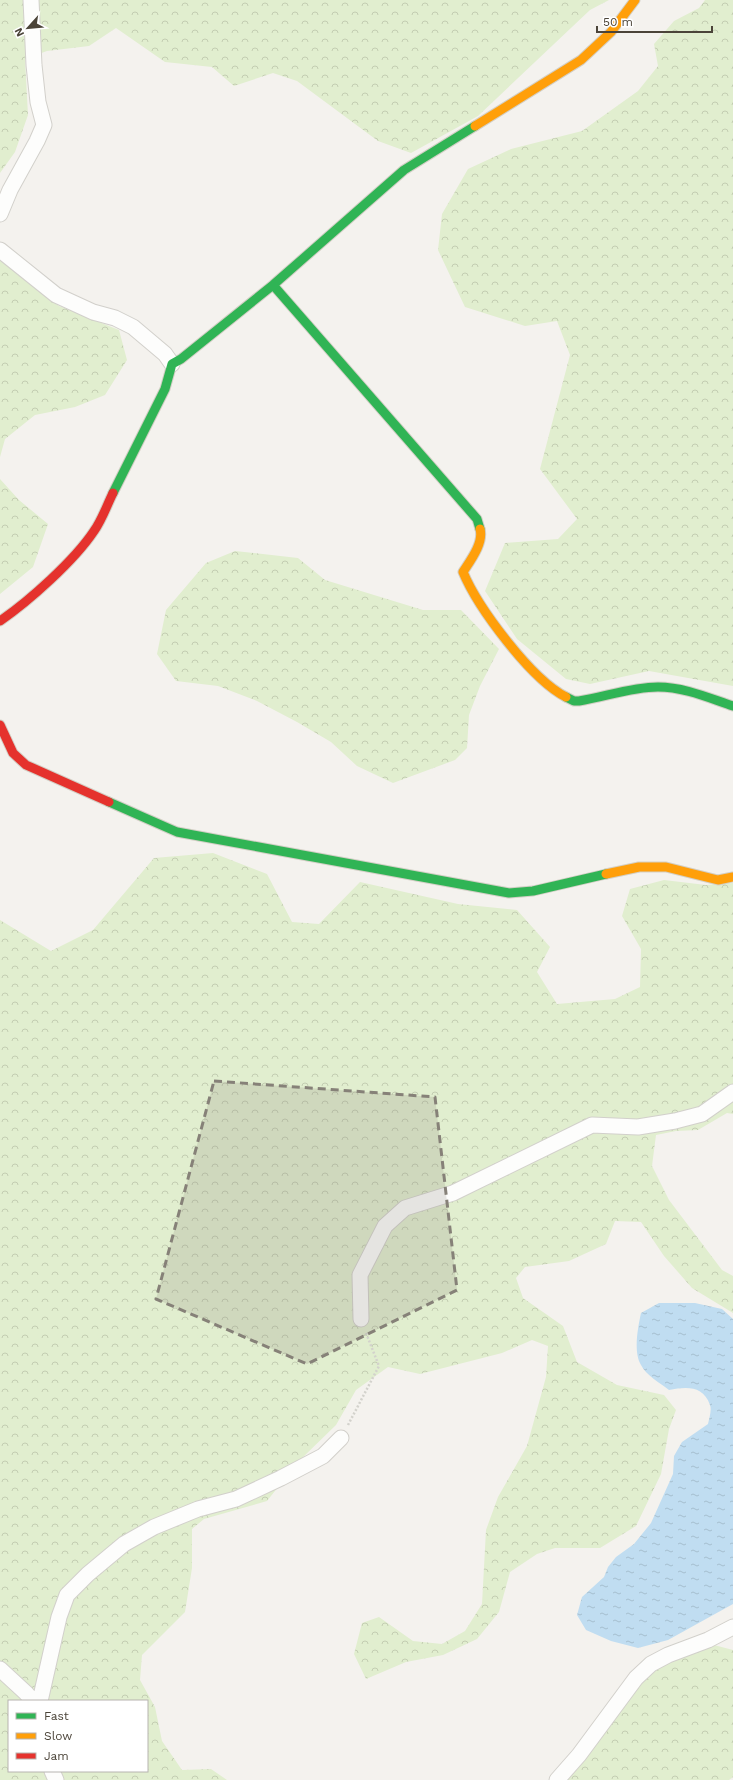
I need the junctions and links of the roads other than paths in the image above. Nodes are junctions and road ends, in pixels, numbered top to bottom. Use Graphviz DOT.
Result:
graph roads {
  1 [pos="31,0"];
  2 [pos="635,0"];
  3 [pos="0,214"];
  4 [pos="0,250"];
  5 [pos="273,285"];
  6 [pos="172,364"];
  7 [pos="0,621"];
  8 [pos="733,706"];
  9 [pos="0,725"];
  10 [pos="733,877"];
  11 [pos="733,1092"];
  12 [pos="361,1319"];
  13 [pos="341,1438"];
  14 [pos="733,1627"];
  15 [pos="0,1669"];
  16 [pos="32,1700"];
  17 [pos="40,1700"];
  18 [pos="557,1780"];
  1 -- 3 [label="street"];
  2 -- 5 [label="street"];
  4 -- 6 [label="street"];
  5 -- 6 [label="street"];
  5 -- 8 [label="street"];
  6 -- 7 [label="street"];
  9 -- 10 [label="street"];
  11 -- 12 [label="street"];
  13 -- 17 [label="street"];
  14 -- 18 [label="street"];
  15 -- 16 [label="street"];
}
